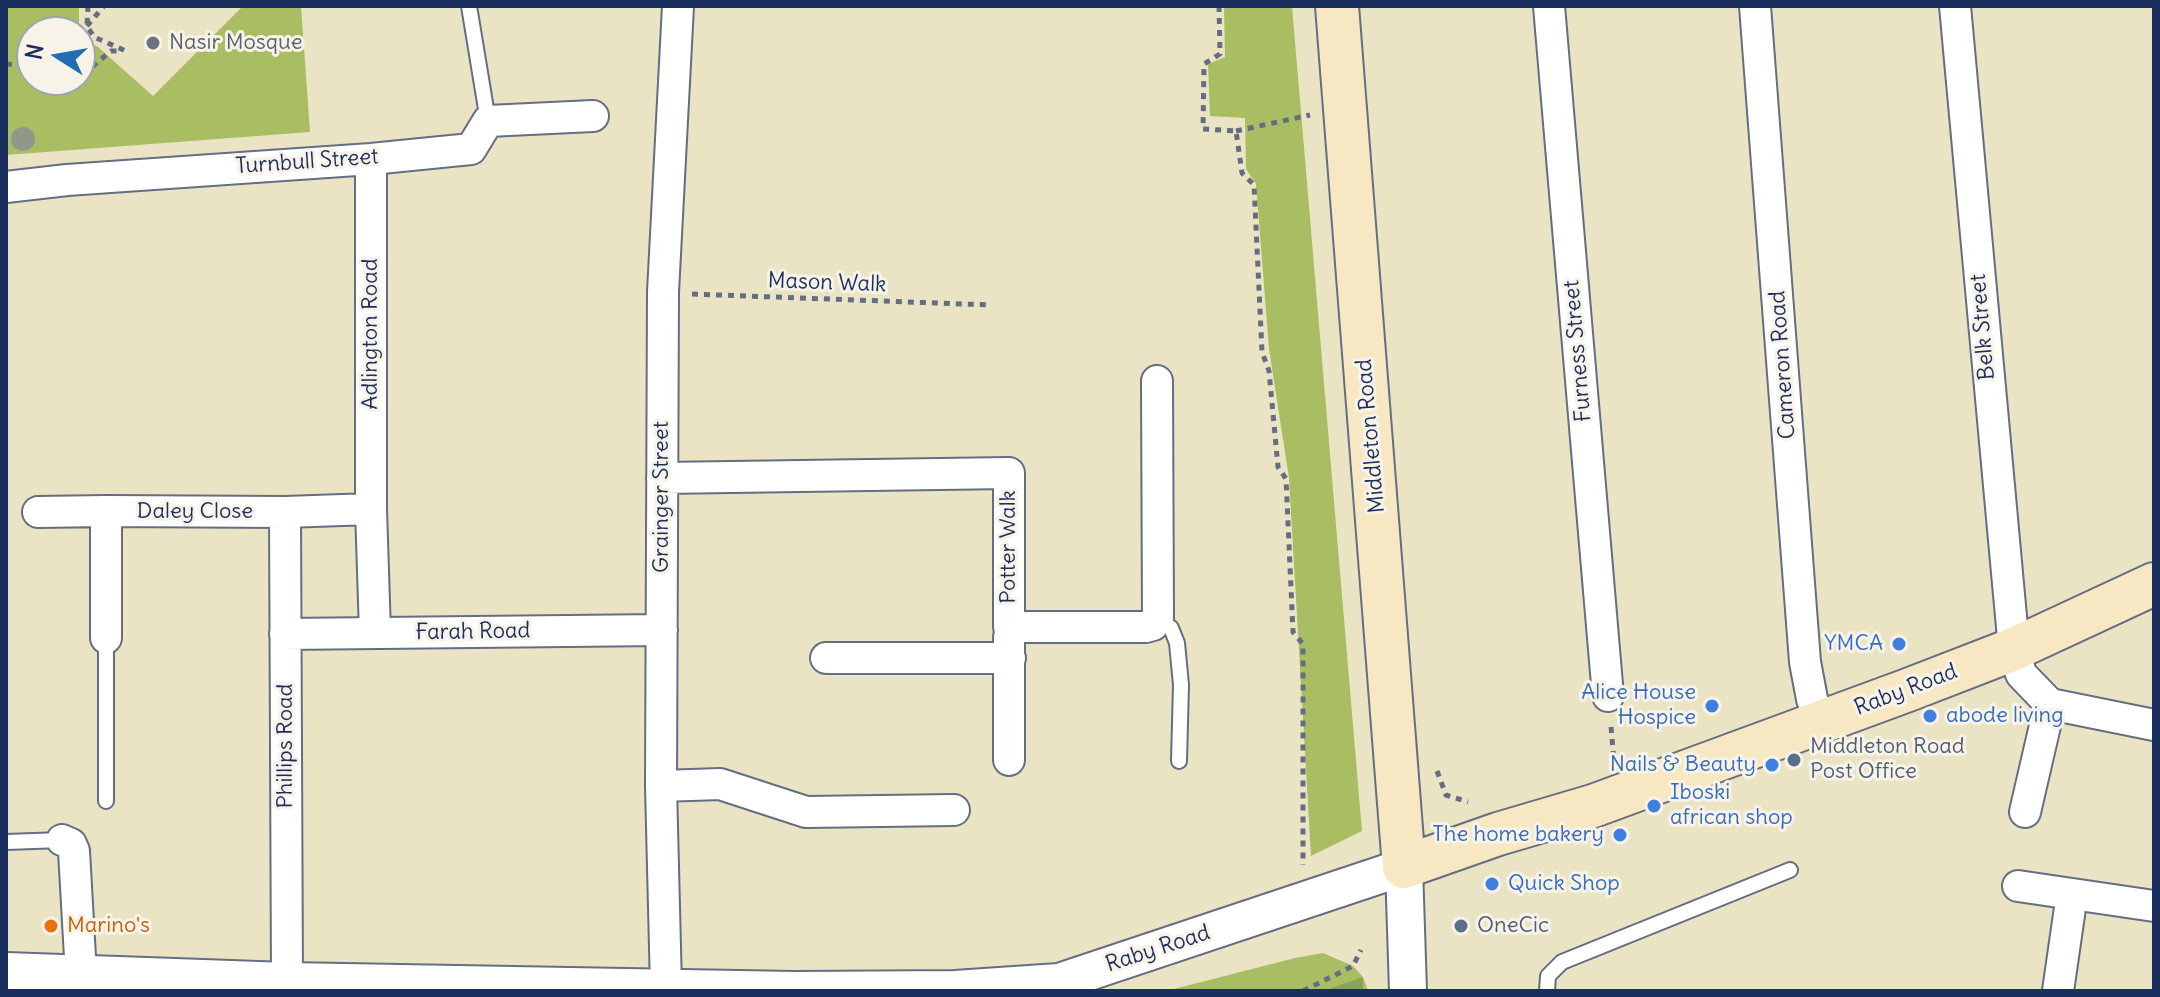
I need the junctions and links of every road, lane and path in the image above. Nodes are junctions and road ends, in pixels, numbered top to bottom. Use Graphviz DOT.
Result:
graph roads {
  1 [pos="469,6"];
  2 [pos="678,6"];
  3 [pos="1219,6"];
  4 [pos="1337,6"];
  5 [pos="1549,6"];
  6 [pos="1755,6"];
  7 [pos="1955,6"];
  8 [pos="96,38"];
  9 [pos="96,64"];
  10 [pos="1317,114"];
  11 [pos="593,116"];
  12 [pos="488,121"];
  13 [pos="1236,131"];
  14 [pos="371,159"];
  15 [pos="6,187"];
  16 [pos="663,292"];
  17 [pos="991,305"];
  18 [pos="1157,381"];
  19 [pos="662,478"];
  20 [pos="371,509"];
  21 [pos="106,511"];
  22 [pos="38,512"];
  23 [pos="285,512"];
  24 [pos="2154,584"];
  25 [pos="1158,618"];
  26 [pos="1009,627"];
  27 [pos="662,630"];
  28 [pos="375,633"];
  29 [pos="285,634"];
  30 [pos="106,638"];
  31 [pos="2014,649"];
  32 [pos="826,658"];
  33 [pos="1010,658"];
  34 [pos="1608,696"];
  35 [pos="2050,704"];
  36 [pos="1820,723"];
  37 [pos="2154,725"];
  38 [pos="1009,760"];
  39 [pos="1179,761"];
  40 [pos="1614,766"];
  41 [pos="661,786"];
  42 [pos="106,801"];
  43 [pos="954,810"];
  44 [pos="2025,812"];
  45 [pos="62,840"];
  46 [pos="6,842"];
  47 [pos="1313,865"];
  48 [pos="1404,867"];
  49 [pos="1790,870"];
  50 [pos="2018,886"];
  51 [pos="2072,894"];
  52 [pos="2154,906"];
  53 [pos="1361,950"];
  54 [pos="6,971"];
  55 [pos="81,975"];
  56 [pos="287,981"];
  57 [pos="646,988"];
  58 [pos="1303,991"];
  59 [pos="1408,991"];
  60 [pos="1547,991"];
  61 [pos="2058,991"];
  1 -- 12 [label="lane"];
  2 -- 16 [label="street, Grainger Street"];
  3 -- 13 [label="path"];
  4 -- 48 [label="main road, Middleton Road"];
  5 -- 34 [label="street, Furness Street"];
  6 -- 36 [label="street, Cameron Road"];
  7 -- 31 [label="street, Belk Street"];
  8 -- 9 [label="path"];
  10 -- 13 [label="path"];
  11 -- 12 [label="street"];
  12 -- 14 [label="street, Turnbull Street"];
  13 -- 47 [label="path"];
  14 -- 15 [label="street, Turnbull Street"];
  14 -- 20 [label="street, Adlington Road"];
  16 -- 17 [label="path, Mason Walk"];
  16 -- 19 [label="street, Grainger Street"];
  18 -- 25 [label="street"];
  19 -- 26 [label="street, Potter Walk"];
  19 -- 27 [label="street, Grainger Street"];
  20 -- 23 [label="street"];
  20 -- 28 [label="street, Adlington Road"];
  21 -- 22 [label="street, Daley Close"];
  21 -- 23 [label="street, Daley Close"];
  21 -- 30 [label="street, Daley Close"];
  23 -- 29 [label="street, Phillips Road"];
  24 -- 31 [label="main road, Raby Road"];
  25 -- 26 [label="street, Potter Walk"];
  25 -- 39 [label="lane"];
  26 -- 33 [label="street"];
  27 -- 28 [label="street, Farah Road"];
  27 -- 41 [label="street, Grainger Street"];
  28 -- 29 [label="street, Farah Road"];
  29 -- 56 [label="street, Phillips Road"];
  30 -- 42 [label="lane"];
  31 -- 35 [label="street, Belk Street"];
  31 -- 36 [label="main road, Raby Road"];
  32 -- 33 [label="street"];
  33 -- 38 [label="street"];
  34 -- 40 [label="path"];
  35 -- 37 [label="street"];
  35 -- 44 [label="street"];
  36 -- 48 [label="main road, Raby Road"];
  41 -- 43 [label="street"];
  41 -- 57 [label="street, Grainger Street"];
  45 -- 46 [label="lane"];
  45 -- 55 [label="street"];
  48 -- 57 [label="street, Raby Road"];
  48 -- 59 [label="street"];
  49 -- 60 [label="lane"];
  50 -- 51 [label="street"];
  51 -- 52 [label="street"];
  51 -- 61 [label="street"];
  53 -- 58 [label="path"];
  54 -- 55 [label="street, Raby Road"];
  55 -- 56 [label="street, Raby Road"];
  56 -- 57 [label="street, Raby Road"];
}
